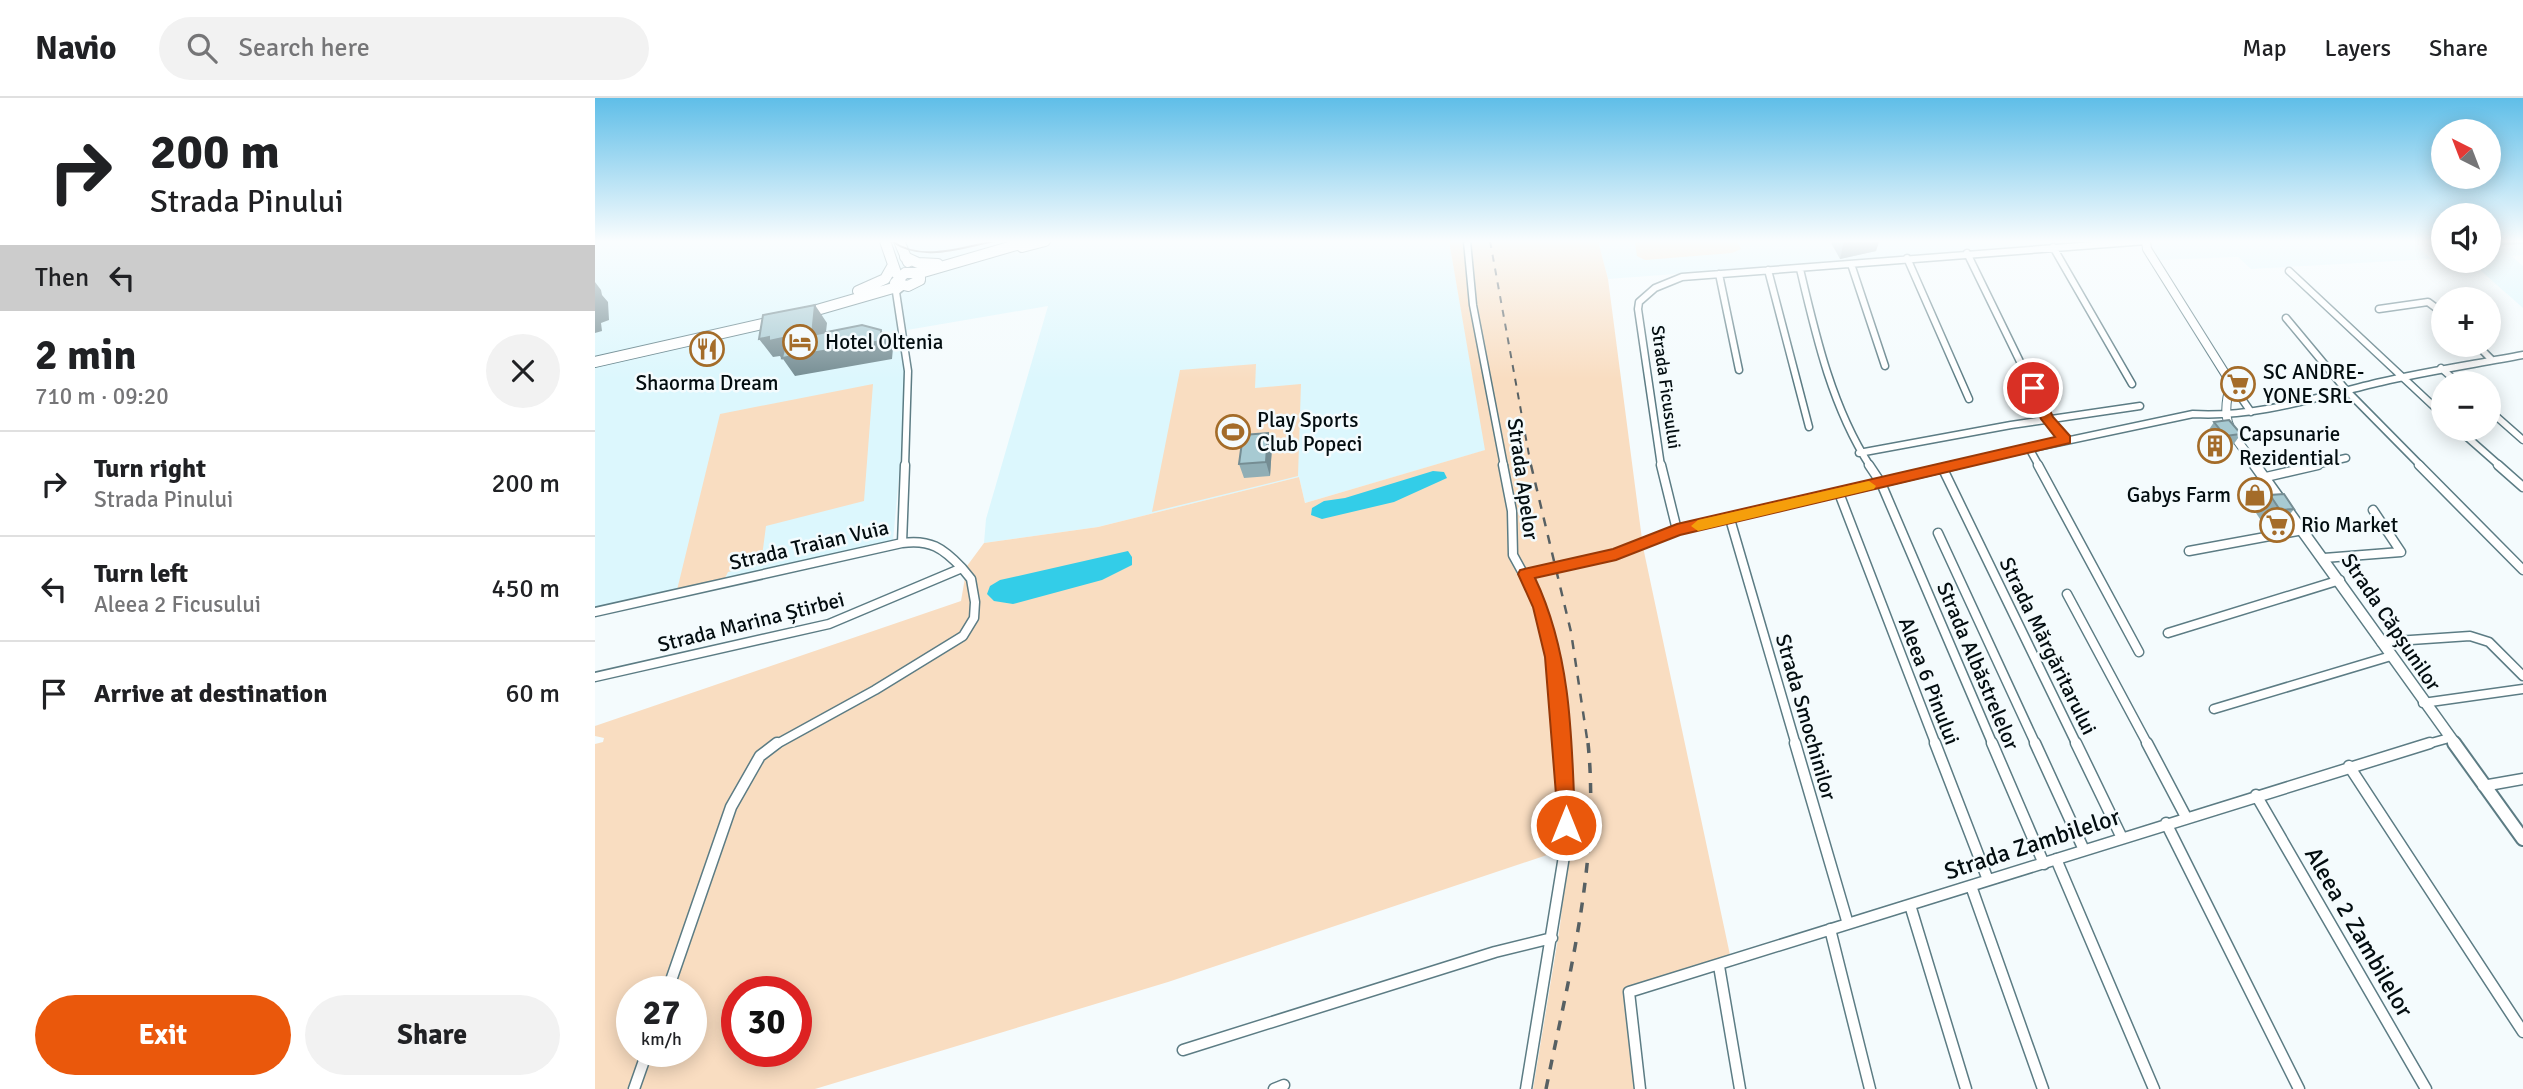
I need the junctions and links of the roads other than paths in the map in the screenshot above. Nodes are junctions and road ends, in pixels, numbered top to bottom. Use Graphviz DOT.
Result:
graph roads {
  1 [pos="866,287"];
  2 [pos="878,287"];
  3 [pos="882,287"];
  4 [pos="897,287"];
  5 [pos="1471,287"];
  6 [pos="1660,287"];
  7 [pos="1722,287"];
  8 [pos="1773,287"];
  9 [pos="1804,287"];
  10 [pos="1859,287"];
  11 [pos="1920,287"];
  12 [pos="1984,287"];
  13 [pos="2076,287"];
  14 [pos="2171,287"];
  15 [pos="2306,287"];
  16 [pos="848,295"];
  17 [pos="2431,304"];
  18 [pos="2379,309"];
  19 [pos="797,310"];
  20 [pos="785,313"];
  21 [pos="2286,318"];
  22 [pos="2523,355"];
  23 [pos="2489,357"];
  24 [pos="595,360"];
  25 [pos="2492,360"];
  26 [pos="1885,366"];
  27 [pos="2441,368"];
  28 [pos="1739,370"];
  29 [pos="2444,371"];
  30 [pos="2401,377"];
  31 [pos="2231,383"];
  32 [pos="2132,384"];
  33 [pos="2346,390"];
  34 [pos="1969,399"];
  35 [pos="2431,404"];
  36 [pos="2140,406"];
  37 [pos="2251,412"];
  38 [pos="2225,416"];
  39 [pos="2047,419"];
  40 [pos="2501,421"];
  41 [pos="1809,427"];
  42 [pos="2065,439"];
  43 [pos="2523,440"];
  44 [pos="2471,441"];
  45 [pos="2028,448"];
  46 [pos="1859,453"];
  47 [pos="2346,458"];
  48 [pos="1943,469"];
  49 [pos="2266,477"];
  50 [pos="1881,483"];
  51 [pos="2523,487"];
  52 [pos="1839,493"];
  53 [pos="2373,510"];
  54 [pos="1730,519"];
  55 [pos="1677,530"];
  56 [pos="2303,530"];
  57 [pos="1938,533"];
  58 [pos="902,543"];
  59 [pos="2189,551"];
  60 [pos="2324,558"];
  61 [pos="962,568"];
  62 [pos="2523,570"];
  63 [pos="1526,574"];
  64 [pos="2340,580"];
  65 [pos="2067,594"];
  66 [pos="595,612"];
  67 [pos="2168,634"];
  68 [pos="2381,642"];
  69 [pos="2139,652"];
  70 [pos="2391,656"];
  71 [pos="595,677"];
  72 [pos="2523,677"];
  73 [pos="2523,689"];
  74 [pos="2423,703"];
  75 [pos="2214,709"];
  76 [pos="2449,738"];
  77 [pos="2349,766"];
  78 [pos="2523,779"];
  79 [pos="2483,786"];
  80 [pos="2256,795"];
  81 [pos="2186,817"];
  82 [pos="2166,824"];
  83 [pos="2122,838"];
  84 [pos="2523,839"];
  85 [pos="2084,850"];
  86 [pos="2056,859"];
  87 [pos="2044,864"];
  88 [pos="1988,880"];
  89 [pos="1971,886"];
  90 [pos="1910,905"];
  91 [pos="1848,924"];
  92 [pos="1830,929"];
  93 [pos="1552,938"];
  94 [pos="1719,966"];
  95 [pos="673,976"];
  96 [pos="2523,1032"];
  97 [pos="1183,1050"];
  98 [pos="642,1067"];
  99 [pos="634,1089"];
  100 [pos="1526,1089"];
  101 [pos="1640,1089"];
  102 [pos="1740,1089"];
  103 [pos="1870,1089"];
  104 [pos="1966,1089"];
  105 [pos="2043,1089"];
  106 [pos="2154,1089"];
  107 [pos="2299,1089"];
  108 [pos="2426,1089"];
  1 -- 16 [label="main road"];
  2 -- 16 [label="main road"];
  3 -- 24 [label="main road"];
  4 -- 58 [label="street, Strada Traian Vuia"];
  5 -- 63 [label="street, Strada Apelor"];
  6 -- 55 [label="street, Strada Ficusului"];
  7 -- 28 [label="street"];
  8 -- 41 [label="street"];
  9 -- 46 [label="street, Strada Albăstrelelor"];
  10 -- 26 [label="street"];
  11 -- 34 [label="street"];
  12 -- 39 [label="street"];
  13 -- 32 [label="street"];
  14 -- 31 [label="street"];
  15 -- 30 [label="street"];
  16 -- 19 [label="main road"];
  17 -- 18 [label="street"];
  20 -- 24 [label="main road"];
  21 -- 33 [label="street"];
  22 -- 25 [label="street"];
  23 -- 25 [label="street"];
  25 -- 27 [label="street"];
  27 -- 29 [label="street"];
  27 -- 30 [label="street"];
  30 -- 33 [label="street"];
  30 -- 35 [label="street"];
  31 -- 37 [label="street"];
  31 -- 38 [label="street"];
  33 -- 37 [label="street"];
  33 -- 62 [label="street"];
  36 -- 39 [label="street"];
  37 -- 38 [label="street"];
  38 -- 42 [label="street"];
  38 -- 49 [label="street, Strada Căpșunilor"];
  39 -- 42 [label="street"];
  39 -- 46 [label="street"];
  40 -- 43 [label="street"];
  42 -- 45 [label="street"];
  44 -- 51 [label="street"];
  45 -- 48 [label="street"];
  45 -- 69 [label="street"];
  46 -- 50 [label="street, Strada Albăstrelelor"];
  47 -- 49 [label="street"];
  48 -- 50 [label="street"];
  48 -- 83 [label="street, Strada Mărgăritarului"];
  49 -- 56 [label="street, Strada Căpșunilor"];
  50 -- 52 [label="street"];
  50 -- 87 [label="street, Strada Albăstrelelor"];
  52 -- 54 [label="street"];
  52 -- 88 [label="street, Aleea 6 Pinului"];
  53 -- 60 [label="street"];
  54 -- 55 [label="street"];
  54 -- 91 [label="street, Strada Smochinilor"];
  55 -- 63 [label="street"];
  56 -- 59 [label="street"];
  56 -- 60 [label="street, Strada Căpșunilor"];
  57 -- 85 [label="street"];
  58 -- 61 [label="street"];
  58 -- 66 [label="street, Strada Traian Vuia"];
  60 -- 64 [label="street, Strada Căpșunilor"];
  61 -- 71 [label="street, Strada Marina Știrbei"];
  61 -- 95 [label="street"];
  63 -- 93 [label="street, Strada Apelor"];
  64 -- 67 [label="street"];
  64 -- 68 [label="street, Strada Căpșunilor"];
  65 -- 81 [label="street"];
  68 -- 70 [label="street, Strada Căpșunilor"];
  68 -- 72 [label="street"];
  70 -- 74 [label="street, Strada Căpșunilor"];
  70 -- 75 [label="street"];
  73 -- 74 [label="street"];
  74 -- 76 [label="street, Strada Căpșunilor"];
  76 -- 77 [label="street, Strada Zambilelor"];
  76 -- 79 [label="street, Strada Căpșunilor"];
  77 -- 80 [label="street, Strada Zambilelor"];
  77 -- 96 [label="street"];
  78 -- 79 [label="street"];
  79 -- 84 [label="street, Strada Căpșunilor"];
  80 -- 81 [label="street, Strada Zambilelor"];
  80 -- 108 [label="street, Aleea 2 Zambilelor"];
  81 -- 82 [label="street, Strada Zambilelor"];
  82 -- 83 [label="street, Strada Zambilelor"];
  82 -- 107 [label="street"];
  83 -- 85 [label="street, Strada Zambilelor"];
  85 -- 86 [label="street, Strada Zambilelor"];
  86 -- 87 [label="street, Strada Zambilelor"];
  86 -- 106 [label="street"];
  87 -- 88 [label="street, Strada Zambilelor"];
  88 -- 89 [label="street, Strada Zambilelor"];
  89 -- 90 [label="street, Strada Zambilelor"];
  89 -- 105 [label="street"];
  90 -- 91 [label="street, Strada Zambilelor"];
  90 -- 104 [label="street"];
  91 -- 92 [label="street, Strada Zambilelor"];
  92 -- 94 [label="street, Strada Zambilelor"];
  92 -- 103 [label="street"];
  93 -- 97 [label="street"];
  93 -- 100 [label="street, Strada Apelor"];
  94 -- 101 [label="street, Strada Zambilelor"];
  94 -- 102 [label="street"];
  98 -- 99 [label="street"];
}
